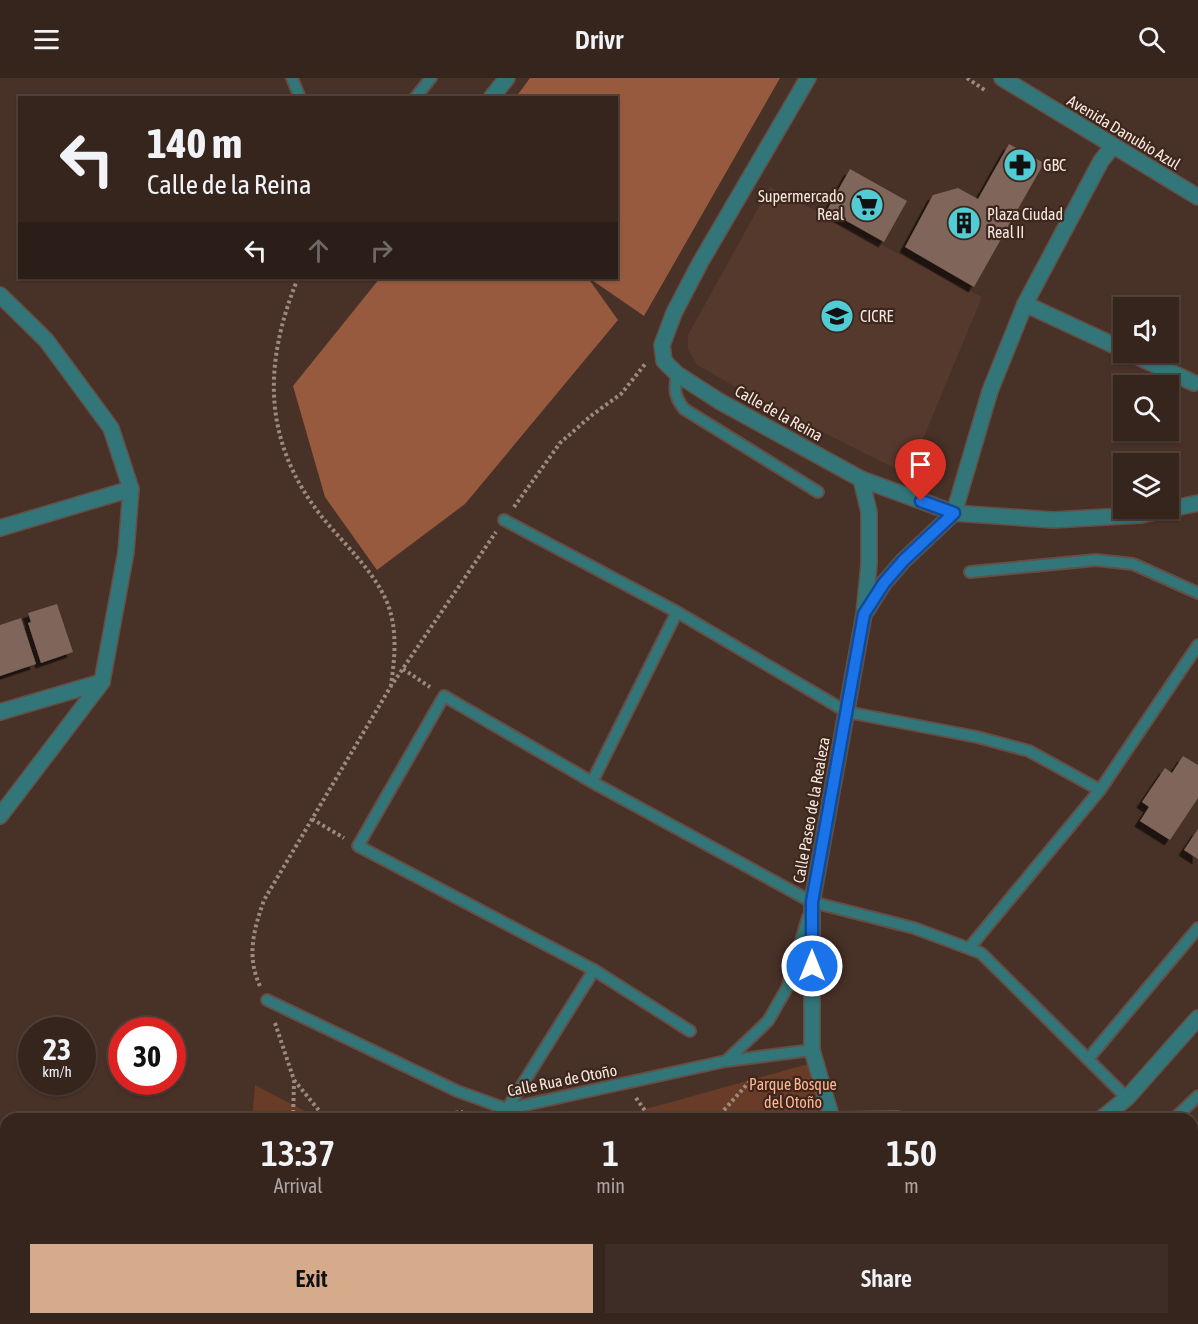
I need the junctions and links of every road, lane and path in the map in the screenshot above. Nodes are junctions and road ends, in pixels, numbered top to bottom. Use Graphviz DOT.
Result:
graph roads {
  1 [pos="292,78"];
  2 [pos="431,78"];
  3 [pos="507,78"];
  4 [pos="808,78"];
  5 [pos="1002,78"];
  6 [pos="299,96"];
  7 [pos="417,96"];
  8 [pos="493,96"];
  9 [pos="1113,146"];
  10 [pos="1198,197"];
  11 [pos="298,279"];
  12 [pos="0,295"];
  13 [pos="1025,304"];
  14 [pos="662,345"];
  15 [pos="1113,345"];
  16 [pos="1151,363"];
  17 [pos="677,374"];
  18 [pos="1194,383"];
  19 [pos="861,479"];
  20 [pos="131,489"];
  21 [pos="818,492"];
  22 [pos="1198,503"];
  23 [pos="954,513"];
  24 [pos="504,520"];
  25 [pos="0,528"];
  26 [pos="970,572"];
  27 [pos="1198,593"];
  28 [pos="677,612"];
  29 [pos="864,614"];
  30 [pos="1198,645"];
  31 [pos="403,669"];
  32 [pos="102,682"];
  33 [pos="391,686"];
  34 [pos="444,696"];
  35 [pos="0,712"];
  36 [pos="847,712"];
  37 [pos="592,782"];
  38 [pos="1100,790"];
  39 [pos="0,816"];
  40 [pos="312,819"];
  41 [pos="358,846"];
  42 [pos="812,902"];
  43 [pos="1198,928"];
  44 [pos="970,947"];
  45 [pos="594,970"];
  46 [pos="267,1000"];
  47 [pos="1198,1018"];
  48 [pos="690,1031"];
  49 [pos="812,1050"];
  50 [pos="1088,1059"];
  51 [pos="726,1060"];
  52 [pos="294,1080"];
  53 [pos="751,1080"];
  54 [pos="625,1083"];
  55 [pos="1198,1095"];
  56 [pos="1127,1098"];
  57 [pos="507,1109"];
  58 [pos="293,1113"];
  59 [pos="321,1113"];
  60 [pos="647,1113"];
  61 [pos="721,1113"];
  62 [pos="830,1113"];
  63 [pos="1108,1113"];
  64 [pos="1180,1113"];
  1 -- 6 [label="lane"];
  2 -- 7 [label="lane"];
  3 -- 8 [label="street"];
  4 -- 14 [label="street"];
  5 -- 9 [label="street, Avenida Danubio Azul"];
  9 -- 10 [label="street, Avenida Danubio Azul"];
  9 -- 13 [label="street"];
  11 -- 33 [label="path"];
  12 -- 20 [label="street"];
  13 -- 15 [label="street"];
  13 -- 23 [label="street"];
  14 -- 17 [label="street, Calle de la Reina"];
  14 -- 24 [label="path"];
  16 -- 18 [label="street"];
  17 -- 19 [label="street, Calle de la Reina"];
  17 -- 21 [label="lane"];
  19 -- 23 [label="street, Calle de la Reina"];
  19 -- 29 [label="street, Calle Paseo de la Realeza"];
  20 -- 25 [label="street"];
  20 -- 32 [label="street"];
  22 -- 23 [label="street, Calle de la Reina"];
  23 -- 29 [label="street, Calle Paseo de la Realeza"];
  24 -- 28 [label="lane"];
  24 -- 31 [label="path"];
  26 -- 27 [label="lane"];
  28 -- 36 [label="lane"];
  28 -- 37 [label="lane"];
  29 -- 36 [label="street, Calle Paseo de la Realeza"];
  30 -- 38 [label="lane"];
  31 -- 33 [label="path"];
  31 -- 34 [label="path"];
  32 -- 35 [label="street"];
  32 -- 39 [label="street"];
  33 -- 40 [label="path"];
  34 -- 37 [label="lane"];
  34 -- 41 [label="lane"];
  36 -- 38 [label="lane"];
  36 -- 42 [label="street, Calle Paseo de la Realeza"];
  37 -- 42 [label="lane"];
  38 -- 44 [label="lane"];
  40 -- 41 [label="path"];
  40 -- 46 [label="path"];
  41 -- 45 [label="lane"];
  42 -- 44 [label="lane"];
  42 -- 49 [label="street, Calle Paseo de la Realeza"];
  42 -- 51 [label="lane"];
  43 -- 50 [label="lane"];
  44 -- 50 [label="lane"];
  45 -- 48 [label="lane"];
  45 -- 57 [label="lane"];
  46 -- 52 [label="path"];
  46 -- 57 [label="lane, Calle Rua de Otoño"];
  47 -- 56 [label="street"];
  49 -- 51 [label="lane, Calle Rua de Otoño"];
  49 -- 62 [label="street, Calle Paseo de la Realeza"];
  50 -- 56 [label="lane"];
  51 -- 54 [label="lane, Calle Rua de Otoño"];
  52 -- 58 [label="path"];
  52 -- 59 [label="path"];
  53 -- 61 [label="path"];
  54 -- 57 [label="lane, Calle Rua de Otoño"];
  54 -- 60 [label="path"];
  55 -- 64 [label="lane"];
  56 -- 63 [label="street"];
}
